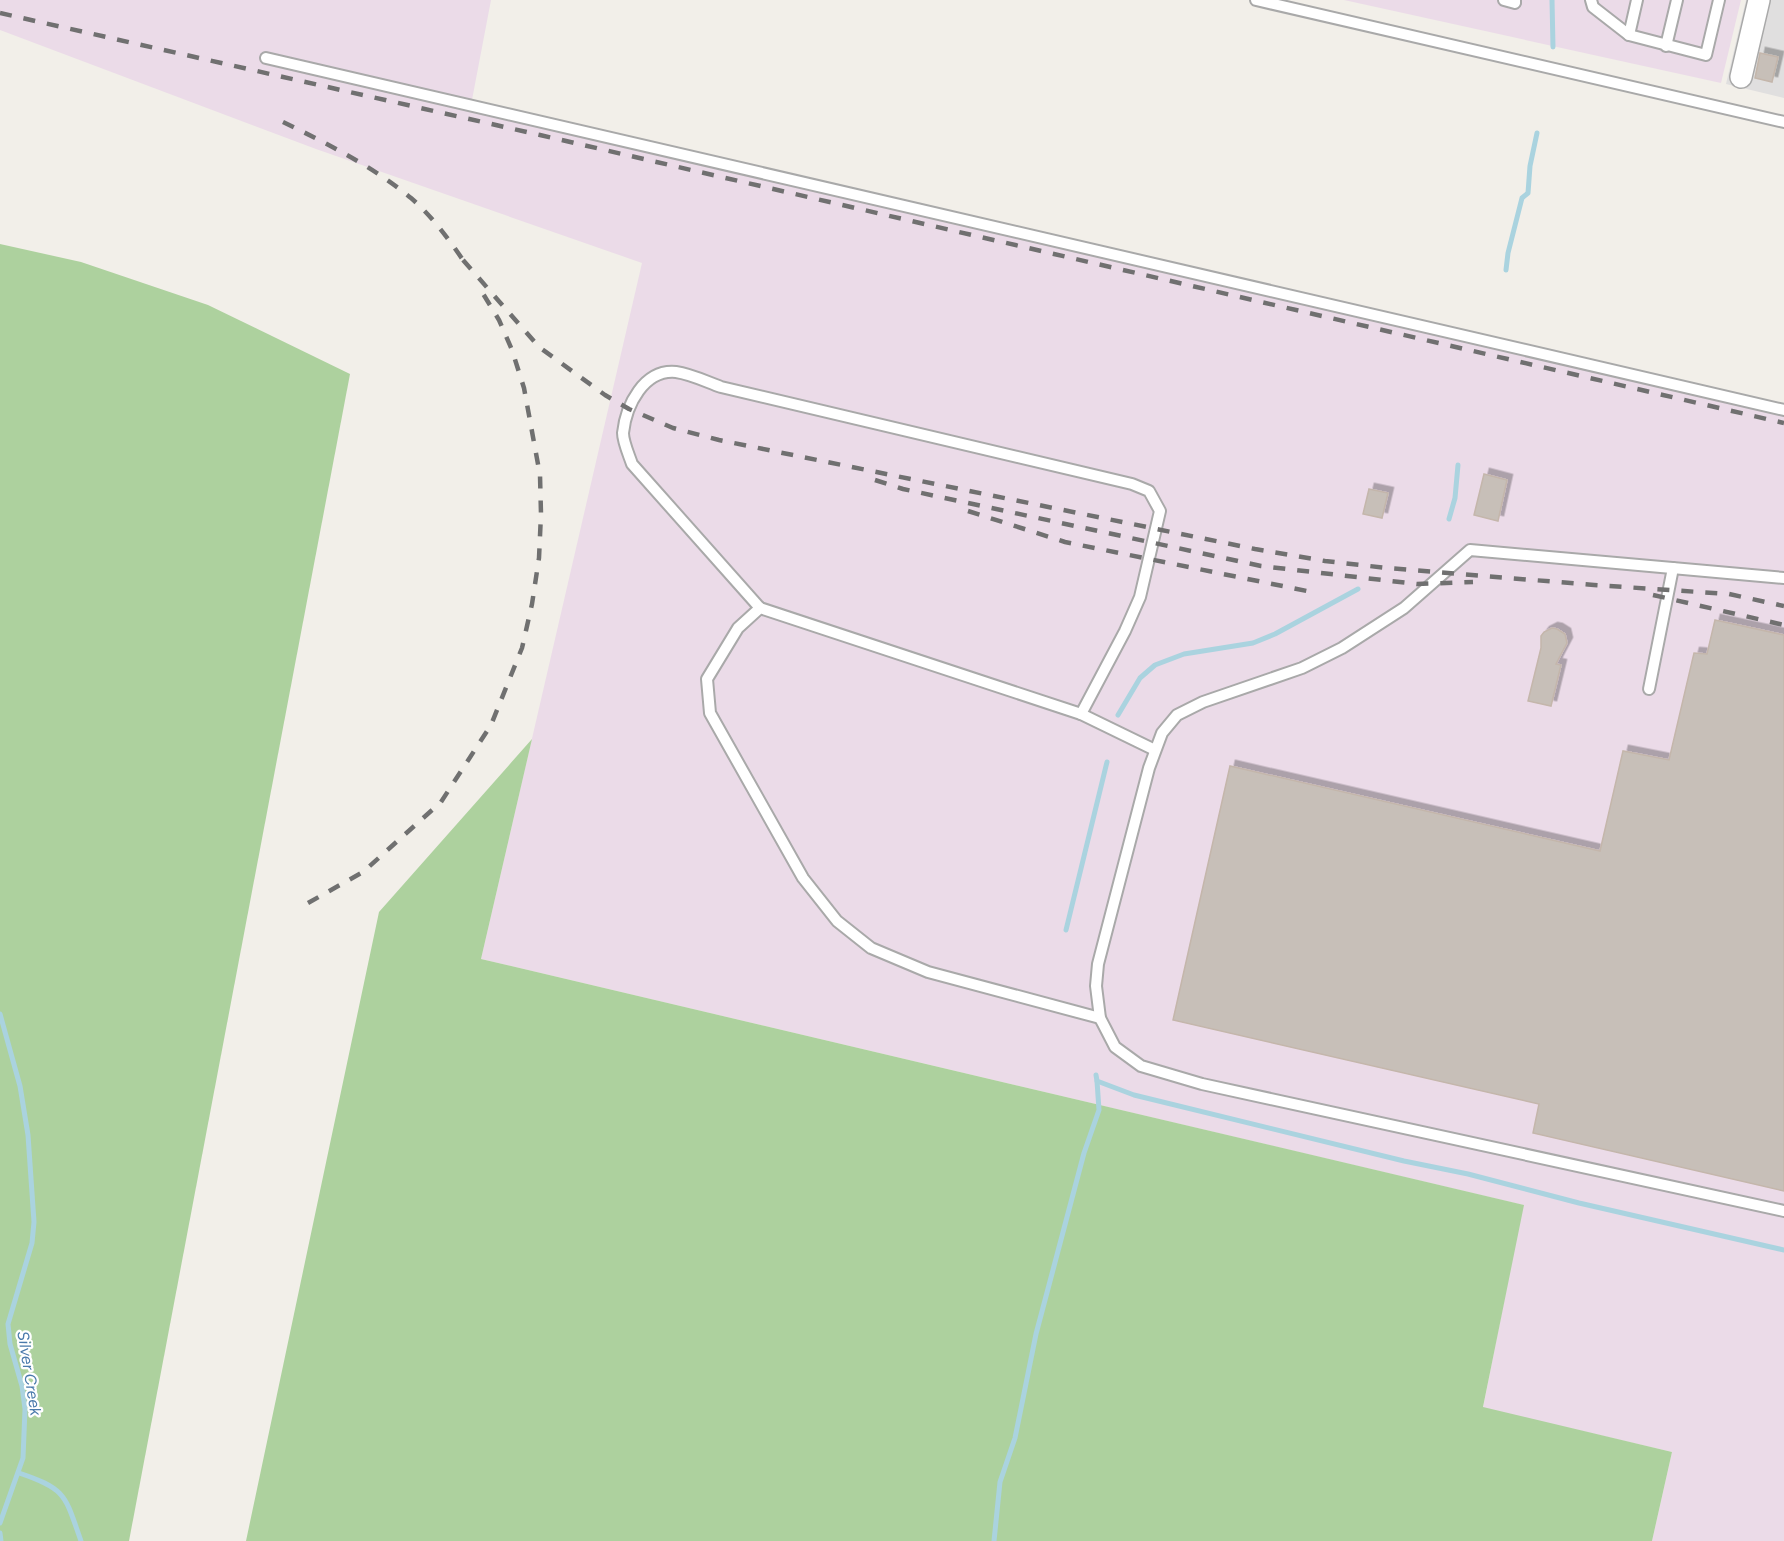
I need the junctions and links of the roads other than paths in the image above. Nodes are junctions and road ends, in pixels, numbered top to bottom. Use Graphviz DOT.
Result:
graph roads {
  1 [pos="1256,0"];
  2 [pos="1504,0"];
  3 [pos="1515,0"];
  4 [pos="1637,0"];
  5 [pos="1677,0"];
  6 [pos="1719,0"];
  7 [pos="1759,0"];
  8 [pos="1593,2"];
  9 [pos="1629,35"];
  10 [pos="1666,46"];
  11 [pos="266,58"];
  12 [pos="1741,77"];
  13 [pos="1784,122"];
  14 [pos="1784,410"];
  15 [pos="1673,568"];
  16 [pos="1784,579"];
  17 [pos="760,608"];
  18 [pos="1649,689"];
  19 [pos="1081,714"];
  20 [pos="1155,750"];
  21 [pos="1100,1018"];
  22 [pos="1784,1211"];
  1 -- 13 [label="lane"];
  2 -- 3 [label="lane"];
  4 -- 9 [label="lane"];
  5 -- 10 [label="lane"];
  6 -- 10 [label="lane"];
  7 -- 12 [label="street"];
  8 -- 9 [label="lane"];
  9 -- 10 [label="lane"];
  11 -- 14 [label="lane"];
  15 -- 16 [label="lane"];
  15 -- 18 [label="lane"];
  15 -- 20 [label="lane"];
  17 -- 19 [label="lane"];
  17 -- 19 [label="lane"];
  17 -- 21 [label="lane"];
  19 -- 20 [label="lane"];
  20 -- 21 [label="lane"];
  21 -- 22 [label="lane"];
}
